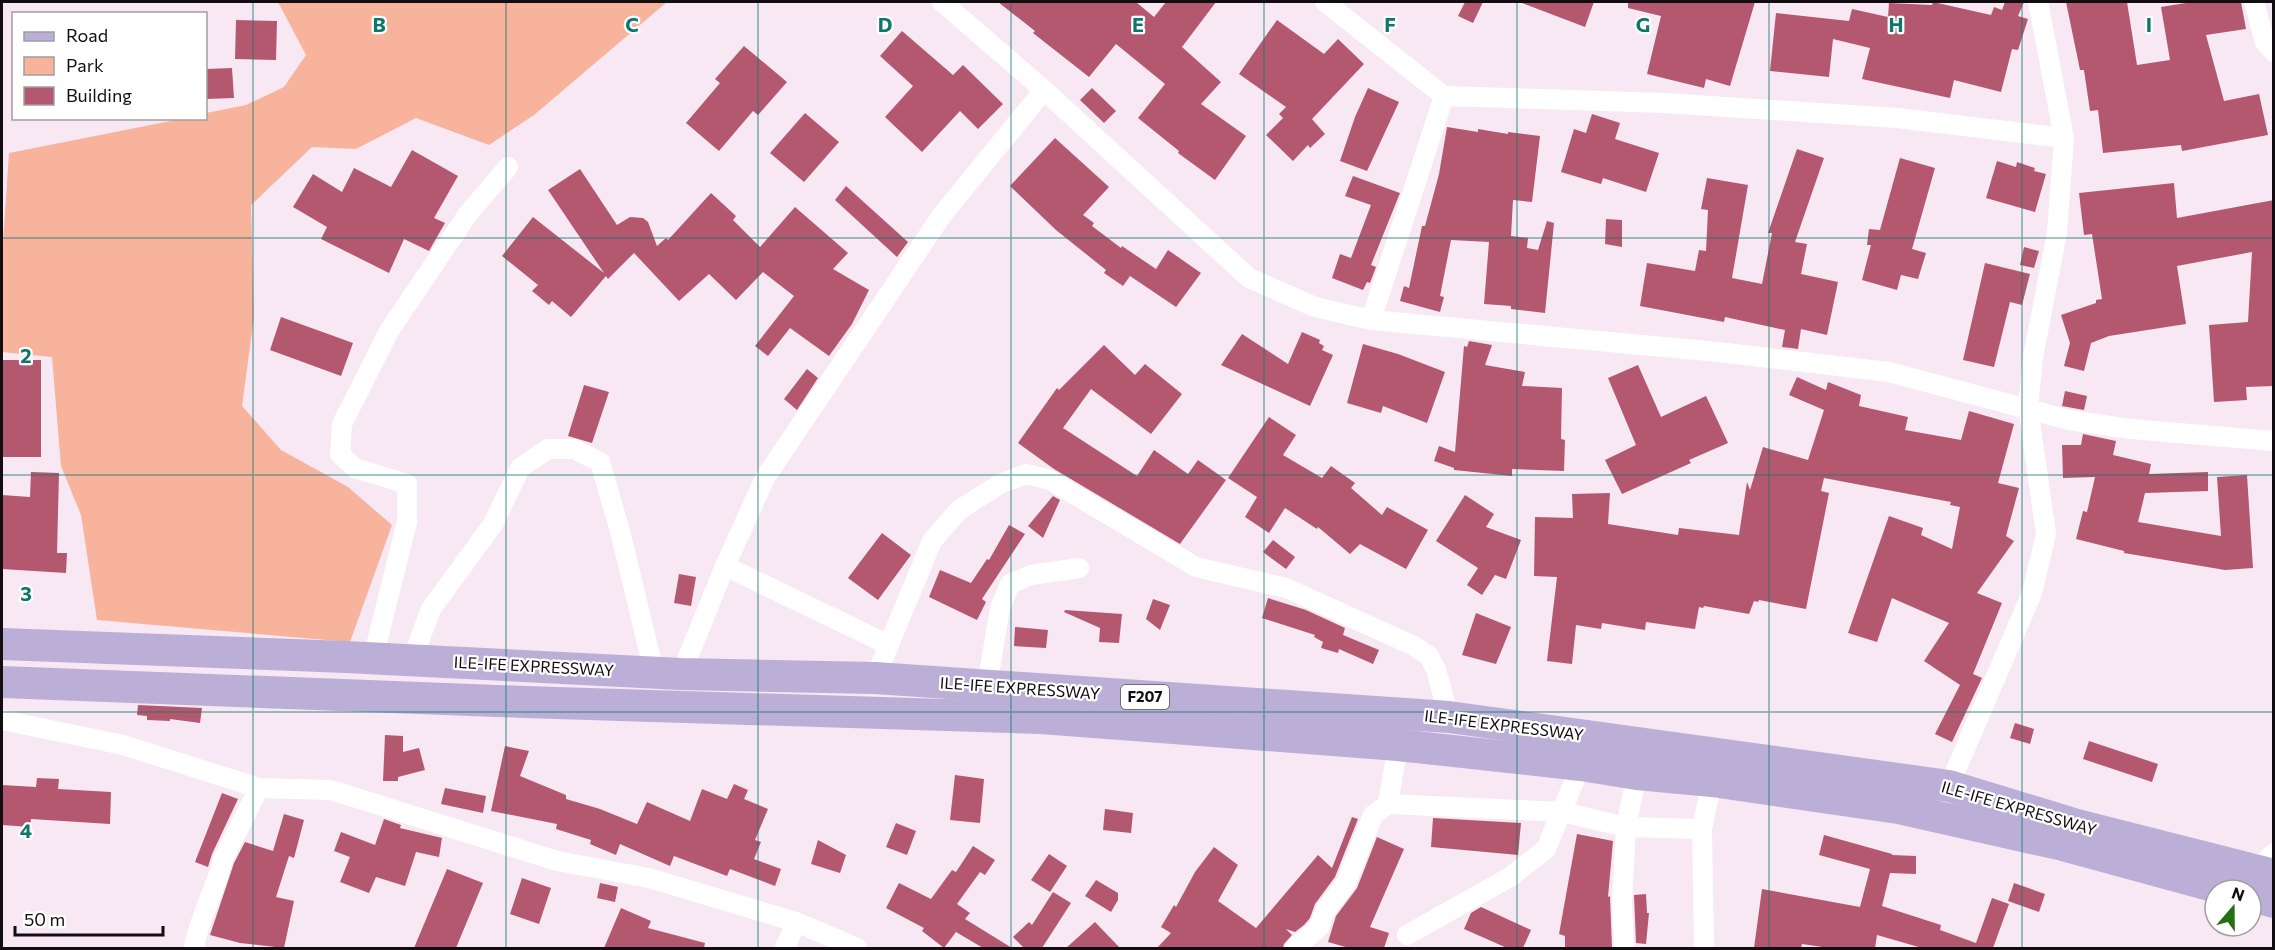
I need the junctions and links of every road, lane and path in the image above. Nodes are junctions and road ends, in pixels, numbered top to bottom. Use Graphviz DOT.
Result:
graph roads {
  1 [pos="942,2"];
  2 [pos="1325,2"];
  3 [pos="2038,2"];
  4 [pos="2254,2"];
  5 [pos="2274,52"];
  6 [pos="1044,90"];
  7 [pos="1444,96"];
  8 [pos="2064,138"];
  9 [pos="508,167"];
  10 [pos="1371,320"];
  11 [pos="2028,407"];
  12 [pos="2274,441"];
  13 [pos="725,566"];
  14 [pos="1079,568"];
  15 [pos="2,644"];
  16 [pos="889,645"];
  17 [pos="373,658"];
  18 [pos="412,660"];
  19 [pos="534,666"];
  20 [pos="667,673"];
  21 [pos="875,678"];
  22 [pos="2,682"];
  23 [pos="987,686"];
  24 [pos="525,702"];
  25 [pos="1449,717"];
  26 [pos="2,720"];
  27 [pos="1398,745"];
  28 [pos="1581,765"];
  29 [pos="1637,774"];
  30 [pos="1712,781"];
  31 [pos="1949,786"];
  32 [pos="259,788"];
  33 [pos="1388,804"];
  34 [pos="1562,812"];
  35 [pos="1626,827"];
  36 [pos="1702,829"];
  37 [pos="2263,873"];
  38 [pos="2203,883"];
  39 [pos="2274,902"];
  40 [pos="796,922"];
  41 [pos="1407,935"];
  42 [pos="194,948"];
  43 [pos="785,948"];
  44 [pos="857,948"];
  45 [pos="1295,948"];
  46 [pos="1624,948"];
  47 [pos="1704,948"];
  1 -- 6 [label="street"];
  2 -- 7 [label="street"];
  3 -- 8 [label="street"];
  4 -- 5 [label="street"];
  6 -- 10 [label="street"];
  6 -- 13 [label="street"];
  7 -- 8 [label="street"];
  7 -- 10 [label="street"];
  8 -- 11 [label="street"];
  9 -- 17 [label="street"];
  10 -- 11 [label="street"];
  11 -- 12 [label="street"];
  11 -- 31 [label="street"];
  13 -- 16 [label="street"];
  13 -- 20 [label="street"];
  14 -- 23 [label="street"];
  15 -- 17 [label="main road, ILE-IFE EXPRESSWAY / F207"];
  16 -- 21 [label="street"];
  16 -- 25 [label="street"];
  17 -- 18 [label="main road, ILE-IFE EXPRESSWAY / F207"];
  18 -- 19 [label="main road, ILE-IFE EXPRESSWAY / F207"];
  18 -- 20 [label="street"];
  19 -- 20 [label="main road, ILE-IFE EXPRESSWAY / F207"];
  19 -- 24 [label="main road"];
  20 -- 21 [label="main road, ILE-IFE EXPRESSWAY / F207"];
  21 -- 23 [label="main road, ILE-IFE EXPRESSWAY / F207"];
  22 -- 24 [label="main road, ILE-IFE EXPRESSWAY / F207"];
  23 -- 25 [label="main road, ILE-IFE EXPRESSWAY / F207"];
  24 -- 27 [label="main road, ILE-IFE EXPRESSWAY / F207"];
  25 -- 31 [label="main road, ILE-IFE EXPRESSWAY / F207"];
  26 -- 32 [label="street"];
  27 -- 28 [label="main road, ILE-IFE EXPRESSWAY / F207"];
  27 -- 33 [label="street"];
  28 -- 29 [label="main road, ILE-IFE EXPRESSWAY / F207"];
  28 -- 34 [label="street"];
  29 -- 30 [label="main road, ILE-IFE EXPRESSWAY / F207"];
  29 -- 35 [label="street"];
  30 -- 36 [label="street"];
  30 -- 38 [label="main road, ILE-IFE EXPRESSWAY / F207"];
  31 -- 37 [label="main road, ILE-IFE EXPRESSWAY / F207"];
  32 -- 40 [label="street"];
  32 -- 42 [label="street"];
  33 -- 34 [label="street"];
  33 -- 45 [label="street"];
  34 -- 35 [label="street"];
  34 -- 41 [label="street"];
  35 -- 36 [label="street"];
  35 -- 46 [label="street"];
  36 -- 47 [label="street"];
  37 -- 39 [label="main road, ILE-IFE EXPRESSWAY / F207"];
  40 -- 43 [label="street"];
  40 -- 44 [label="street"];
}
